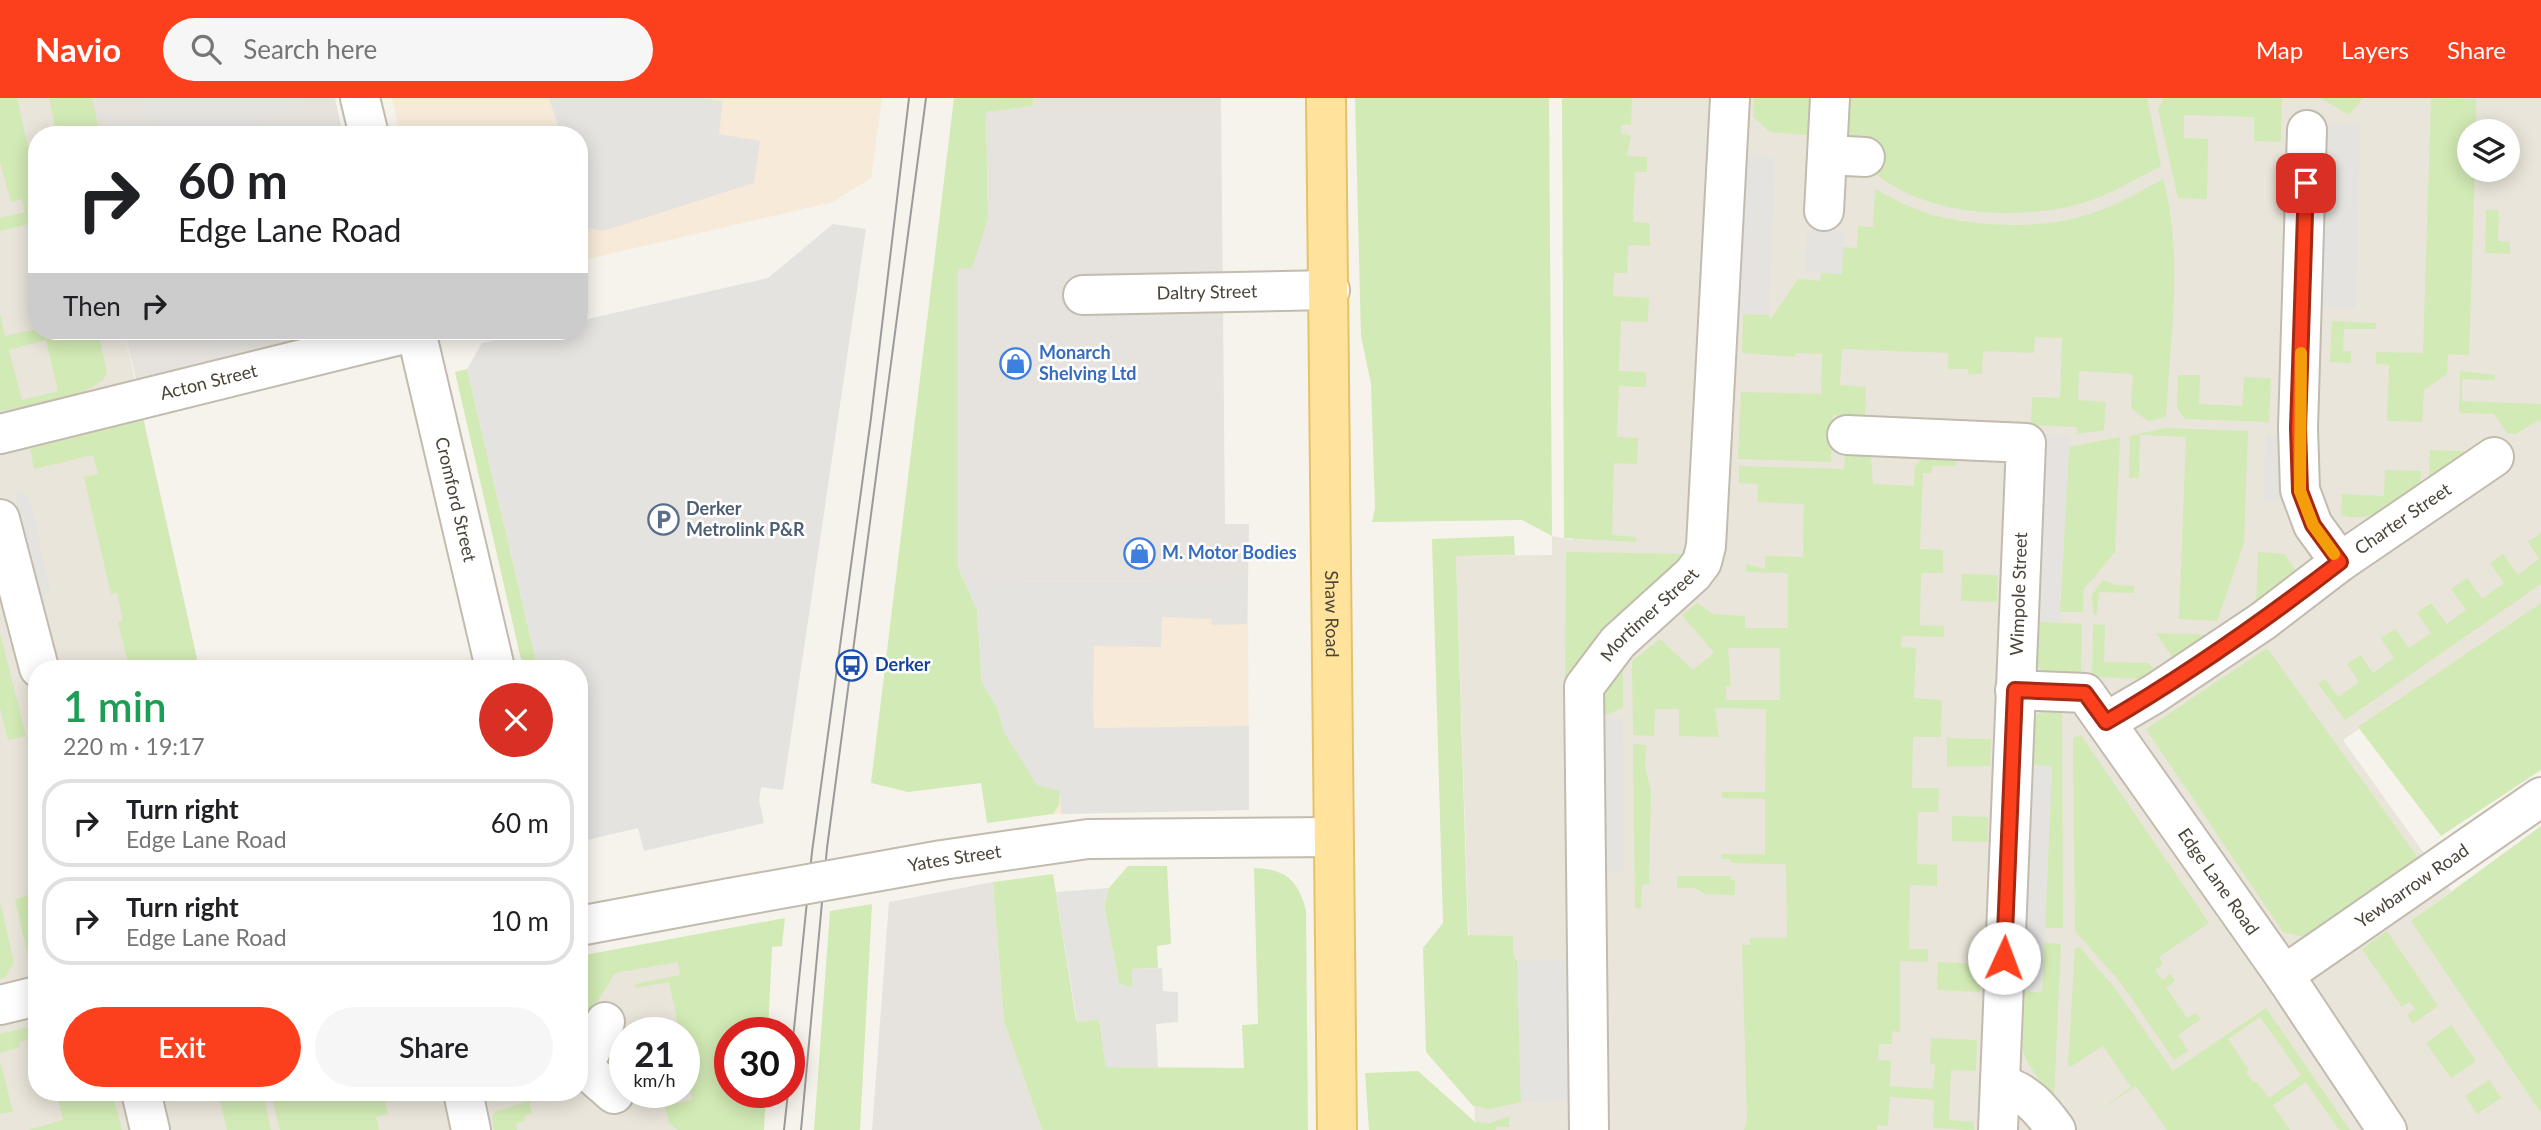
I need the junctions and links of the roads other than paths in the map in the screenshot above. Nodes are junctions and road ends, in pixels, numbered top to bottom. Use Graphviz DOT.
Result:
graph roads {
  1 [pos="360,98"];
  2 [pos="1326,98"];
  3 [pos="1730,98"];
  4 [pos="1830,98"];
  5 [pos="367,126"];
  6 [pos="2307,130"];
  7 [pos="1827,155"];
  8 [pos="1865,157"];
  9 [pos="1824,211"];
  10 [pos="1330,290"];
  11 [pos="1083,295"];
  12 [pos="379,340"];
  13 [pos="418,340"];
  14 [pos="0,433"];
  15 [pos="1847,435"];
  16 [pos="2494,457"];
  17 [pos="0,520"];
  18 [pos="2340,562"];
  19 [pos="37,660"];
  20 [pos="493,660"];
  21 [pos="2015,690"];
  22 [pos="2106,722"];
  23 [pos="2541,797"];
  24 [pos="1333,837"];
  25 [pos="588,924"];
  26 [pos="2284,975"];
  27 [pos="28,998"];
  28 [pos="0,1005"];
  29 [pos="605,1022"];
  30 [pos="588,1055"];
  31 [pos="588,1074"];
  32 [pos="2000,1085"];
  33 [pos="609,1090"];
  34 [pos="143,1101"];
  35 [pos="150,1130"];
  36 [pos="1337,1130"];
  37 [pos="1589,1130"];
  38 [pos="1998,1130"];
  39 [pos="2056,1130"];
  40 [pos="2387,1130"];
  1 -- 5 [label="street"];
  2 -- 10 [label="main road, Shaw Road"];
  3 -- 37 [label="street, Mortimer Street"];
  4 -- 7 [label="street"];
  6 -- 18 [label="street"];
  7 -- 8 [label="street"];
  7 -- 9 [label="street"];
  10 -- 11 [label="street, Daltry Street"];
  10 -- 24 [label="main road, Shaw Road"];
  12 -- 14 [label="street, Acton Street"];
  13 -- 20 [label="street, Cromford Street"];
  15 -- 21 [label="street, Wimpole Street"];
  16 -- 18 [label="street, Charter Street"];
  17 -- 19 [label="street"];
  18 -- 22 [label="street, Charter Street"];
  21 -- 22 [label="street, Edge Lane Road"];
  21 -- 32 [label="street, Wimpole Street"];
  22 -- 26 [label="street, Edge Lane Road"];
  23 -- 26 [label="street, Yewbarrow Road"];
  24 -- 25 [label="street, Yates Street, bridge"];
  24 -- 36 [label="main road, Shaw Road"];
  26 -- 40 [label="street, Edge Lane Road"];
  27 -- 28 [label="street"];
  29 -- 30 [label="street"];
  31 -- 33 [label="street"];
  32 -- 38 [label="street, Wimpole Street"];
  32 -- 39 [label="street"];
  34 -- 35 [label="street"];
}
